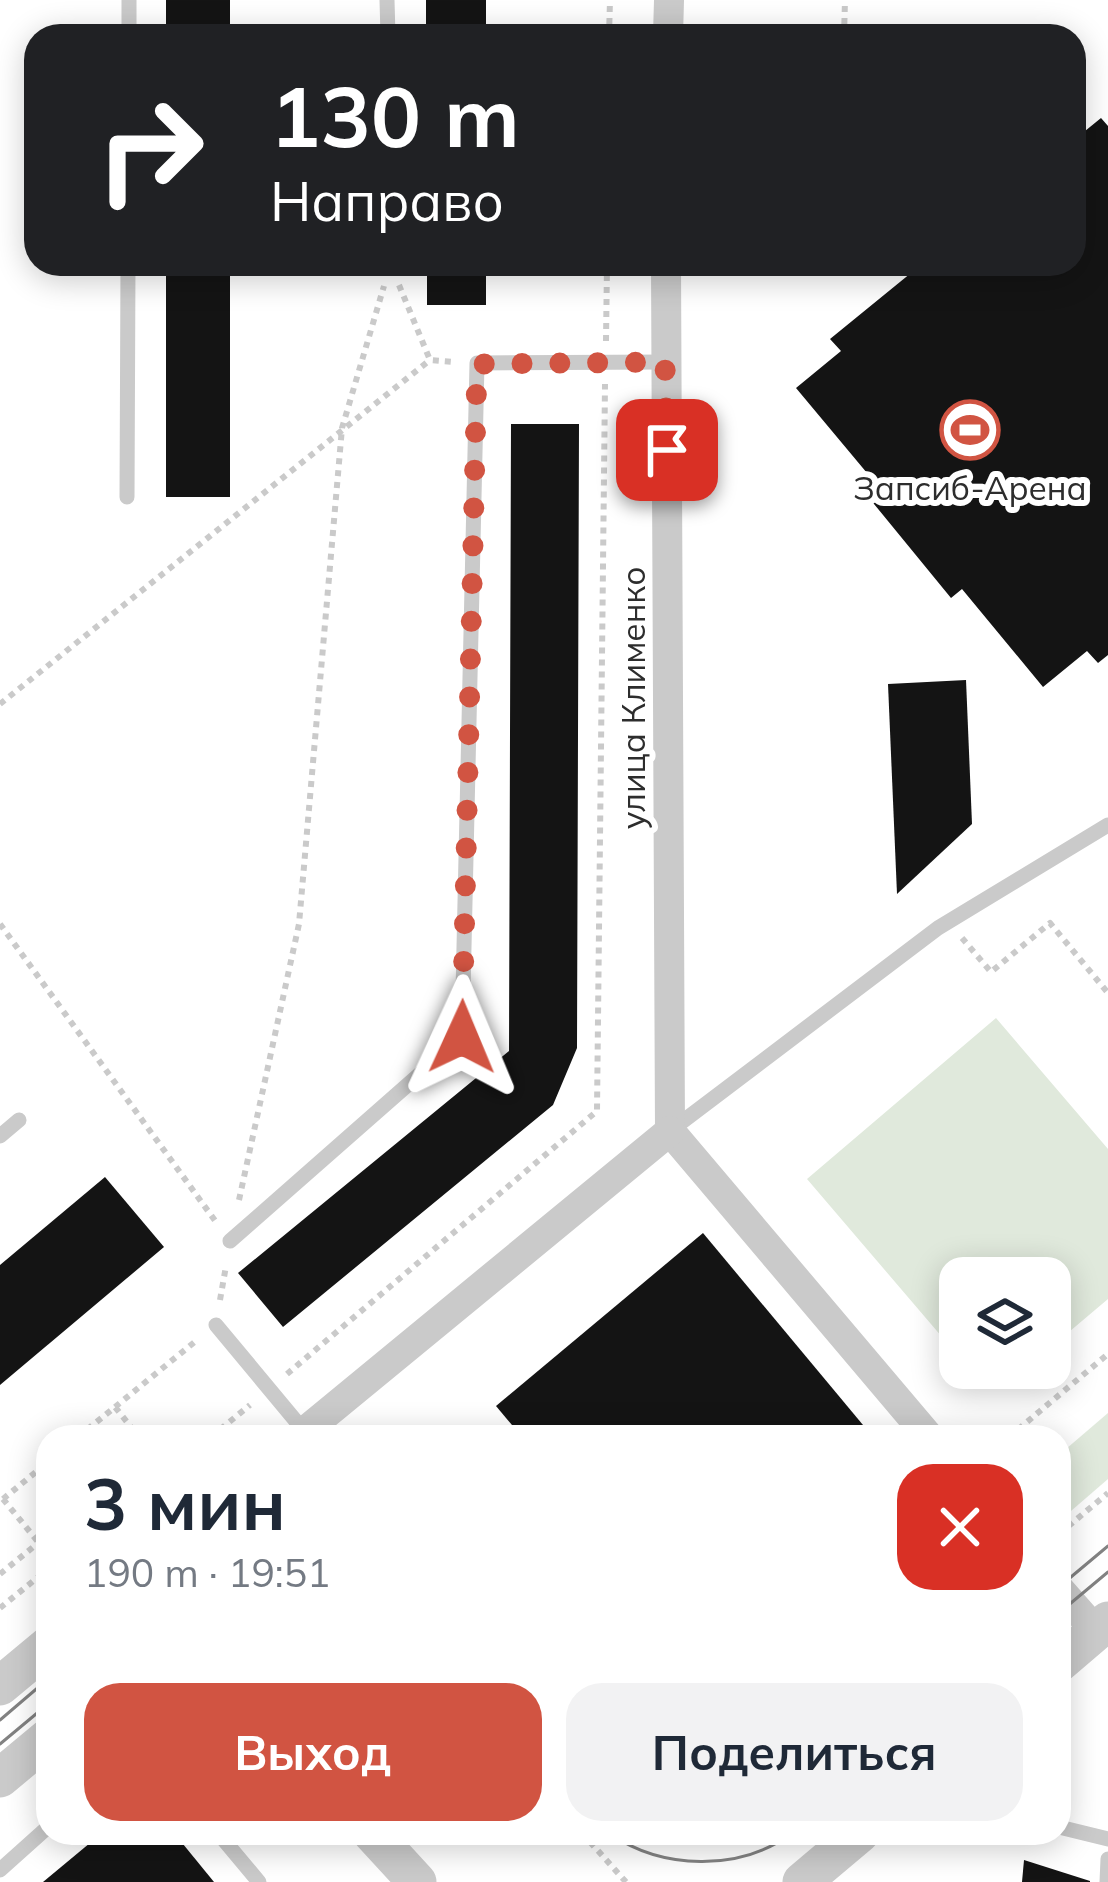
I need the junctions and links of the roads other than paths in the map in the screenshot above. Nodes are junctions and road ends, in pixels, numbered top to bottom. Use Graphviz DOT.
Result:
graph roads {
  1 [pos="128,276"];
  2 [pos="666,276"];
  3 [pos="665,362"];
  4 [pos="127,497"];
  5 [pos="1108,825"];
  6 [pos="19,1120"];
  7 [pos="670,1131"];
  8 [pos="0,1136"];
  9 [pos="230,1241"];
  10 [pos="216,1324"];
  11 [pos="295,1425"];
  12 [pos="313,1425"];
  13 [pos="919,1425"];
  14 [pos="1071,1599"];
  15 [pos="1102,1626"];
  16 [pos="1071,1653"];
  17 [pos="36,1656"];
  18 [pos="0,1686"];
  19 [pos="36,1748"];
  20 [pos="0,1778"];
  21 [pos="1071,1830"];
  22 [pos="36,1838"];
  23 [pos="1108,1840"];
  24 [pos="228,1845"];
  25 [pos="383,1845"];
  26 [pos="846,1845"];
  27 [pos="1108,1859"];
  28 [pos="0,1870"];
  29 [pos="260,1882"];
  30 [pos="417,1882"];
  31 [pos="802,1882"];
  32 [pos="1107,1882"];
  1 -- 4 [label="lane"];
  2 -- 3 [label="street, улица Клименко"];
  3 -- 7 [label="street, улица Клименко"];
  3 -- 9 [label="lane"];
  5 -- 7 [label="lane"];
  6 -- 8 [label="lane"];
  7 -- 12 [label="street"];
  7 -- 13 [label="street"];
  10 -- 11 [label="lane"];
  14 -- 15 [label="street"];
  15 -- 16 [label="street"];
  17 -- 18 [label="street"];
  19 -- 20 [label="street"];
  21 -- 23 [label="lane"];
  22 -- 28 [label="lane"];
  24 -- 29 [label="lane"];
  25 -- 30 [label="street"];
  26 -- 31 [label="street"];
  27 -- 32 [label="lane"];
}
